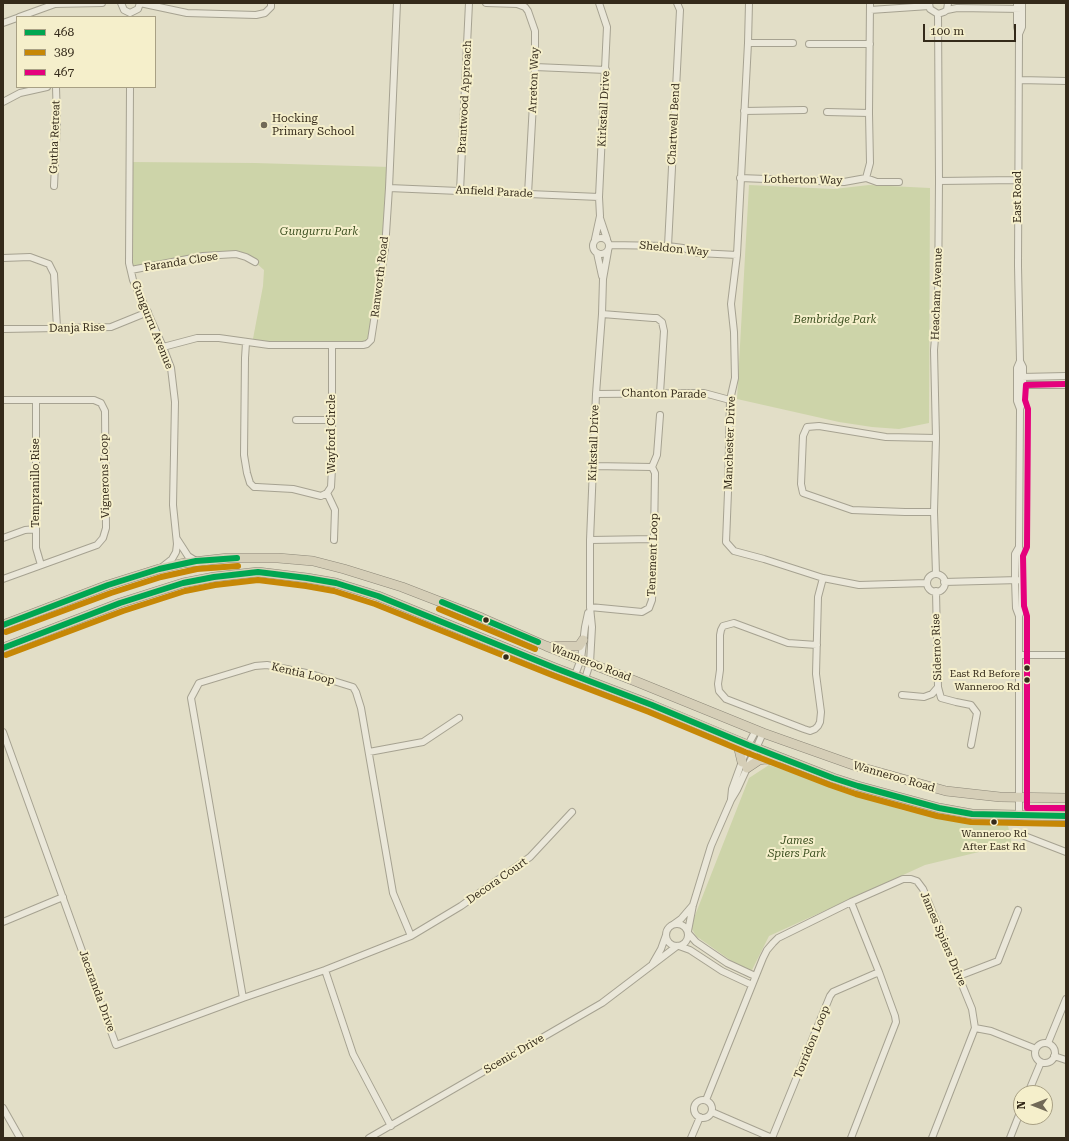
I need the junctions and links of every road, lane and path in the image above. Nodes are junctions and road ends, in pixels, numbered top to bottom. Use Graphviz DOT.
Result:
graph roads {
  1 [pos="102,3"];
  2 [pos="121,3"];
  3 [pos="140,3"];
  4 [pos="271,3"];
  5 [pos="397,3"];
  6 [pos="469,3"];
  7 [pos="486,3"];
  8 [pos="599,3"];
  9 [pos="677,3"];
  10 [pos="749,3"];
  11 [pos="948,3"];
  12 [pos="55,4"];
  13 [pos="929,5"];
  14 [pos="870,6"];
  15 [pos="1020,6"];
  16 [pos="947,10"];
  17 [pos="938,14"];
  18 [pos="130,15"];
  19 [pos="21,16"];
  20 [pos="16,18"];
  21 [pos="3,23"];
  22 [pos="748,43"];
  23 [pos="793,43"];
  24 [pos="809,44"];
  25 [pos="870,44"];
  26 [pos="535,68"];
  27 [pos="606,70"];
  28 [pos="1018,80"];
  29 [pos="1066,81"];
  30 [pos="42,88"];
  31 [pos="56,88"];
  32 [pos="130,88"];
  33 [pos="3,102"];
  34 [pos="804,110"];
  35 [pos="744,111"];
  36 [pos="827,112"];
  37 [pos="869,114"];
  38 [pos="740,178"];
  39 [pos="866,178"];
  40 [pos="1018,180"];
  41 [pos="939,181"];
  42 [pos="899,182"];
  43 [pos="54,186"];
  44 [pos="389,188"];
  45 [pos="460,191"];
  46 [pos="528,194"];
  47 [pos="599,197"];
  48 [pos="600,216"];
  49 [pos="596,239"];
  50 [pos="608,245"];
  51 [pos="668,246"];
  52 [pos="597,253"];
  53 [pos="737,255"];
  54 [pos="3,258"];
  55 [pos="255,262"];
  56 [pos="131,270"];
  57 [pos="603,279"];
  58 [pos="148,312"];
  59 [pos="602,314"];
  60 [pos="56,328"];
  61 [pos="3,329"];
  62 [pos="246,343"];
  63 [pos="332,346"];
  64 [pos="163,347"];
  65 [pos="1066,376"];
  66 [pos="1020,377"];
  67 [pos="1066,384"];
  68 [pos="1020,385"];
  69 [pos="660,393"];
  70 [pos="596,394"];
  71 [pos="3,400"];
  72 [pos="36,400"];
  73 [pos="730,400"];
  74 [pos="660,415"];
  75 [pos="296,420"];
  76 [pos="332,420"];
  77 [pos="936,438"];
  78 [pos="593,466"];
  79 [pos="652,467"];
  80 [pos="327,493"];
  81 [pos="934,512"];
  82 [pos="36,529"];
  83 [pos="3,538"];
  84 [pos="177,539"];
  85 [pos="654,539"];
  86 [pos="334,540"];
  87 [pos="590,540"];
  88 [pos="196,561"];
  89 [pos="41,565"];
  90 [pos="159,569"];
  91 [pos="936,574"];
  92 [pos="823,578"];
  93 [pos="3,579"];
  94 [pos="1018,580"];
  95 [pos="944,582"];
  96 [pos="927,583"];
  97 [pos="936,591"];
  98 [pos="590,607"];
  99 [pos="3,625"];
  100 [pos="583,640"];
  101 [pos="817,645"];
  102 [pos="546,646"];
  103 [pos="3,648"];
  104 [pos="1019,655"];
  105 [pos="1066,655"];
  106 [pos="581,659"];
  107 [pos="590,663"];
  108 [pos="575,675"];
  109 [pos="585,679"];
  110 [pos="938,687"];
  111 [pos="902,695"];
  112 [pos="459,718"];
  113 [pos="3,732"];
  114 [pos="760,732"];
  115 [pos="728,736"];
  116 [pos="971,745"];
  117 [pos="5,746"];
  118 [pos="752,747"];
  119 [pos="369,752"];
  120 [pos="791,762"];
  121 [pos="745,765"];
  122 [pos="1018,798"];
  123 [pos="1066,798"];
  124 [pos="572,812"];
  125 [pos="1019,816"];
  126 [pos="1066,816"];
  127 [pos="1022,835"];
  128 [pos="1066,852"];
  129 [pos="63,897"];
  130 [pos="850,902"];
  131 [pos="693,905"];
  132 [pos="1018,910"];
  133 [pos="3,922"];
  134 [pos="674,924"];
  135 [pos="688,932"];
  136 [pos="666,935"];
  137 [pos="411,936"];
  138 [pos="678,946"];
  139 [pos="653,963"];
  140 [pos="325,970"];
  141 [pos="879,972"];
  142 [pos="755,976"];
  143 [pos="959,976"];
  144 [pos="752,985"];
  145 [pos="242,998"];
  146 [pos="1066,999"];
  147 [pos="975,1028"];
  148 [pos="1048,1043"];
  149 [pos="1036,1049"];
  150 [pos="1054,1056"];
  151 [pos="1066,1060"];
  152 [pos="1041,1062"];
  153 [pos="1031,1085"];
  154 [pos="706,1100"];
  155 [pos="3,1108"];
  156 [pos="712,1112"];
  157 [pos="700,1117"];
  158 [pos="1015,1125"];
  159 [pos="391,1126"];
  160 [pos="20,1138"];
  161 [pos="369,1138"];
  162 [pos="692,1138"];
  163 [pos="772,1138"];
  164 [pos="851,1138"];
  165 [pos="932,1138"];
  166 [pos="1010,1138"];
  1 -- 12 [label="street"];
  2 -- 18 [label="street"];
  3 -- 4 [label="street"];
  3 -- 18 [label="street"];
  5 -- 44 [label="street, Ranworth Road"];
  6 -- 45 [label="street, Brantwood Approach"];
  7 -- 26 [label="street, Arreton Way"];
  8 -- 27 [label="street, Kirkstall Drive"];
  9 -- 51 [label="street, Chartwell Bend"];
  10 -- 22 [label="street, Manchester Drive"];
  11 -- 16 [label="street"];
  12 -- 19 [label="street"];
  13 -- 14 [label="street"];
  13 -- 17 [label="street"];
  14 -- 25 [label="street"];
  15 -- 16 [label="street"];
  15 -- 28 [label="street, East Road"];
  16 -- 17 [label="street"];
  17 -- 41 [label="street, Heacham Avenue"];
  20 -- 21 [label="street"];
  22 -- 23 [label="street"];
  22 -- 35 [label="street, Manchester Drive"];
  24 -- 25 [label="street"];
  25 -- 37 [label="street"];
  26 -- 27 [label="street"];
  26 -- 46 [label="street, Arreton Way"];
  27 -- 47 [label="street, Kirkstall Drive"];
  28 -- 29 [label="street"];
  28 -- 40 [label="street, East Road"];
  30 -- 33 [label="street"];
  31 -- 43 [label="street, Gutha Retreat"];
  32 -- 56 [label="street, Gungurru Avenue"];
  34 -- 35 [label="street"];
  35 -- 38 [label="street, Manchester Drive"];
  36 -- 37 [label="street"];
  37 -- 39 [label="street"];
  38 -- 39 [label="street, Lotherton Way"];
  38 -- 53 [label="street, Manchester Drive"];
  39 -- 42 [label="street, Lotherton Way"];
  40 -- 41 [label="street"];
  40 -- 66 [label="street, East Road"];
  41 -- 77 [label="street, Heacham Avenue"];
  44 -- 45 [label="street, Anfield Parade"];
  44 -- 63 [label="street, Ranworth Road"];
  45 -- 46 [label="street, Anfield Parade"];
  46 -- 47 [label="street, Anfield Parade"];
  47 -- 48 [label="street, Kirkstall Drive"];
  48 -- 49 [label="street, Kirkstall Drive"];
  48 -- 50 [label="street, Kirkstall Drive"];
  49 -- 50 [label="street"];
  49 -- 52 [label="street"];
  50 -- 51 [label="street, Sheldon Way"];
  50 -- 52 [label="street"];
  50 -- 57 [label="street, Kirkstall Drive"];
  51 -- 53 [label="street, Sheldon Way"];
  52 -- 57 [label="street, Kirkstall Drive"];
  53 -- 73 [label="street, Manchester Drive"];
  54 -- 60 [label="street"];
  55 -- 56 [label="street, Faranda Close"];
  56 -- 58 [label="street, Gungurru Avenue"];
  57 -- 59 [label="street, Kirkstall Drive"];
  58 -- 60 [label="street, Danja Rise"];
  58 -- 64 [label="street, Gungurru Avenue"];
  59 -- 69 [label="street"];
  59 -- 70 [label="street, Kirkstall Drive"];
  60 -- 61 [label="street, Danja Rise"];
  62 -- 63 [label="street, Ranworth Road"];
  62 -- 64 [label="street, Ranworth Road"];
  62 -- 80 [label="street"];
  63 -- 76 [label="street, Wayford Circle"];
  64 -- 84 [label="street, Gungurru Avenue"];
  65 -- 66 [label="street"];
  66 -- 68 [label="street, East Road"];
  67 -- 68 [label="street"];
  68 -- 94 [label="street, East Road"];
  69 -- 70 [label="street, Chanton Parade"];
  69 -- 73 [label="street, Chanton Parade"];
  70 -- 78 [label="street, Kirkstall Drive"];
  71 -- 72 [label="street, Vignerons Loop"];
  72 -- 82 [label="street, Tempranillo Rise"];
  72 -- 89 [label="street, Vignerons Loop"];
  73 -- 92 [label="street, Manchester Drive"];
  74 -- 79 [label="street, Tenement Loop"];
  75 -- 76 [label="street"];
  76 -- 80 [label="street, Wayford Circle"];
  77 -- 81 [label="street, Heacham Avenue"];
  77 -- 81 [label="street"];
  78 -- 79 [label="street"];
  78 -- 87 [label="street, Kirkstall Drive"];
  79 -- 85 [label="street, Tenement Loop"];
  80 -- 86 [label="street"];
  81 -- 91 [label="street, Heacham Avenue"];
  82 -- 83 [label="street"];
  82 -- 89 [label="street, Tempranillo Rise"];
  84 -- 88 [label="street, Gungurru Avenue"];
  84 -- 90 [label="street, Gungurru Avenue"];
  85 -- 87 [label="street"];
  85 -- 98 [label="street, Tenement Loop"];
  87 -- 98 [label="street, Kirkstall Drive"];
  88 -- 90 [label="highway, Wanneroo Road"];
  88 -- 102 [label="highway, Wanneroo Road"];
  89 -- 93 [label="street, Vignerons Loop"];
  90 -- 99 [label="highway, Wanneroo Road"];
  91 -- 95 [label="street"];
  91 -- 96 [label="street"];
  92 -- 96 [label="street, Manchester Drive"];
  92 -- 101 [label="street"];
  94 -- 95 [label="street"];
  94 -- 104 [label="street, East Road"];
  95 -- 97 [label="street"];
  96 -- 97 [label="street"];
  97 -- 110 [label="street, Siderno Rise"];
  98 -- 100 [label="street, Kirkstall Drive"];
  98 -- 107 [label="street, Kirkstall Drive"];
  100 -- 102 [label="highway"];
  100 -- 106 [label="street, Kirkstall Drive"];
  101 -- 101 [label="street"];
  102 -- 106 [label="highway, Wanneroo Road"];
  103 -- 108 [label="highway, Wanneroo Road"];
  104 -- 105 [label="street"];
  104 -- 122 [label="street, East Road"];
  106 -- 107 [label="highway, Wanneroo Road"];
  106 -- 108 [label="street, Kirkstall Drive"];
  107 -- 109 [label="street, Kirkstall Drive"];
  107 -- 114 [label="highway, Wanneroo Road"];
  108 -- 109 [label="highway, Wanneroo Road"];
  109 -- 115 [label="highway, Wanneroo Road"];
  110 -- 111 [label="street, Siderno Rise"];
  110 -- 116 [label="street"];
  112 -- 119 [label="street"];
  113 -- 117 [label="street, Jacaranda Drive"];
  114 -- 118 [label="street"];
  114 -- 122 [label="highway, Wanneroo Road"];
  115 -- 118 [label="highway, Wanneroo Road"];
  115 -- 121 [label="highway"];
  117 -- 129 [label="street, Jacaranda Drive"];
  118 -- 120 [label="highway, Wanneroo Road"];
  118 -- 121 [label="street"];
  119 -- 137 [label="street, Kentia Loop"];
  119 -- 145 [label="street, Kentia Loop"];
  120 -- 121 [label="highway"];
  120 -- 125 [label="highway, Wanneroo Road"];
  121 -- 131 [label="street"];
  122 -- 123 [label="highway, Wanneroo Road"];
  122 -- 125 [label="street, East Road"];
  124 -- 137 [label="street, Decora Court"];
  125 -- 126 [label="highway, Wanneroo Road"];
  127 -- 128 [label="street"];
  129 -- 133 [label="street"];
  129 -- 145 [label="street, Jacaranda Drive"];
  130 -- 141 [label="street"];
  130 -- 142 [label="street, James Spiers Drive"];
  130 -- 143 [label="street, James Spiers Drive"];
  131 -- 134 [label="street"];
  131 -- 135 [label="street"];
  132 -- 143 [label="street"];
  134 -- 135 [label="street"];
  134 -- 136 [label="street"];
  135 -- 138 [label="street"];
  135 -- 142 [label="street"];
  136 -- 138 [label="street"];
  136 -- 139 [label="street, Scenic Drive"];
  137 -- 140 [label="street, Jacaranda Drive"];
  138 -- 139 [label="street, Scenic Drive"];
  138 -- 144 [label="street"];
  139 -- 159 [label="street, Scenic Drive"];
  140 -- 145 [label="street, Jacaranda Drive"];
  140 -- 159 [label="street"];
  141 -- 163 [label="street, Torridon Loop"];
  141 -- 164 [label="street"];
  142 -- 144 [label="street, James Spiers Drive"];
  143 -- 147 [label="street, James Spiers Drive"];
  144 -- 154 [label="street, James Spiers Drive"];
  146 -- 148 [label="street"];
  147 -- 149 [label="street"];
  147 -- 165 [label="street"];
  148 -- 149 [label="street"];
  148 -- 150 [label="street"];
  149 -- 152 [label="street"];
  150 -- 151 [label="street"];
  150 -- 152 [label="street"];
  152 -- 153 [label="street"];
  154 -- 156 [label="street"];
  154 -- 157 [label="street"];
  155 -- 160 [label="street"];
  156 -- 157 [label="street"];
  156 -- 163 [label="street"];
  157 -- 162 [label="street"];
  158 -- 166 [label="street"];
  159 -- 161 [label="street, Scenic Drive"];
}
